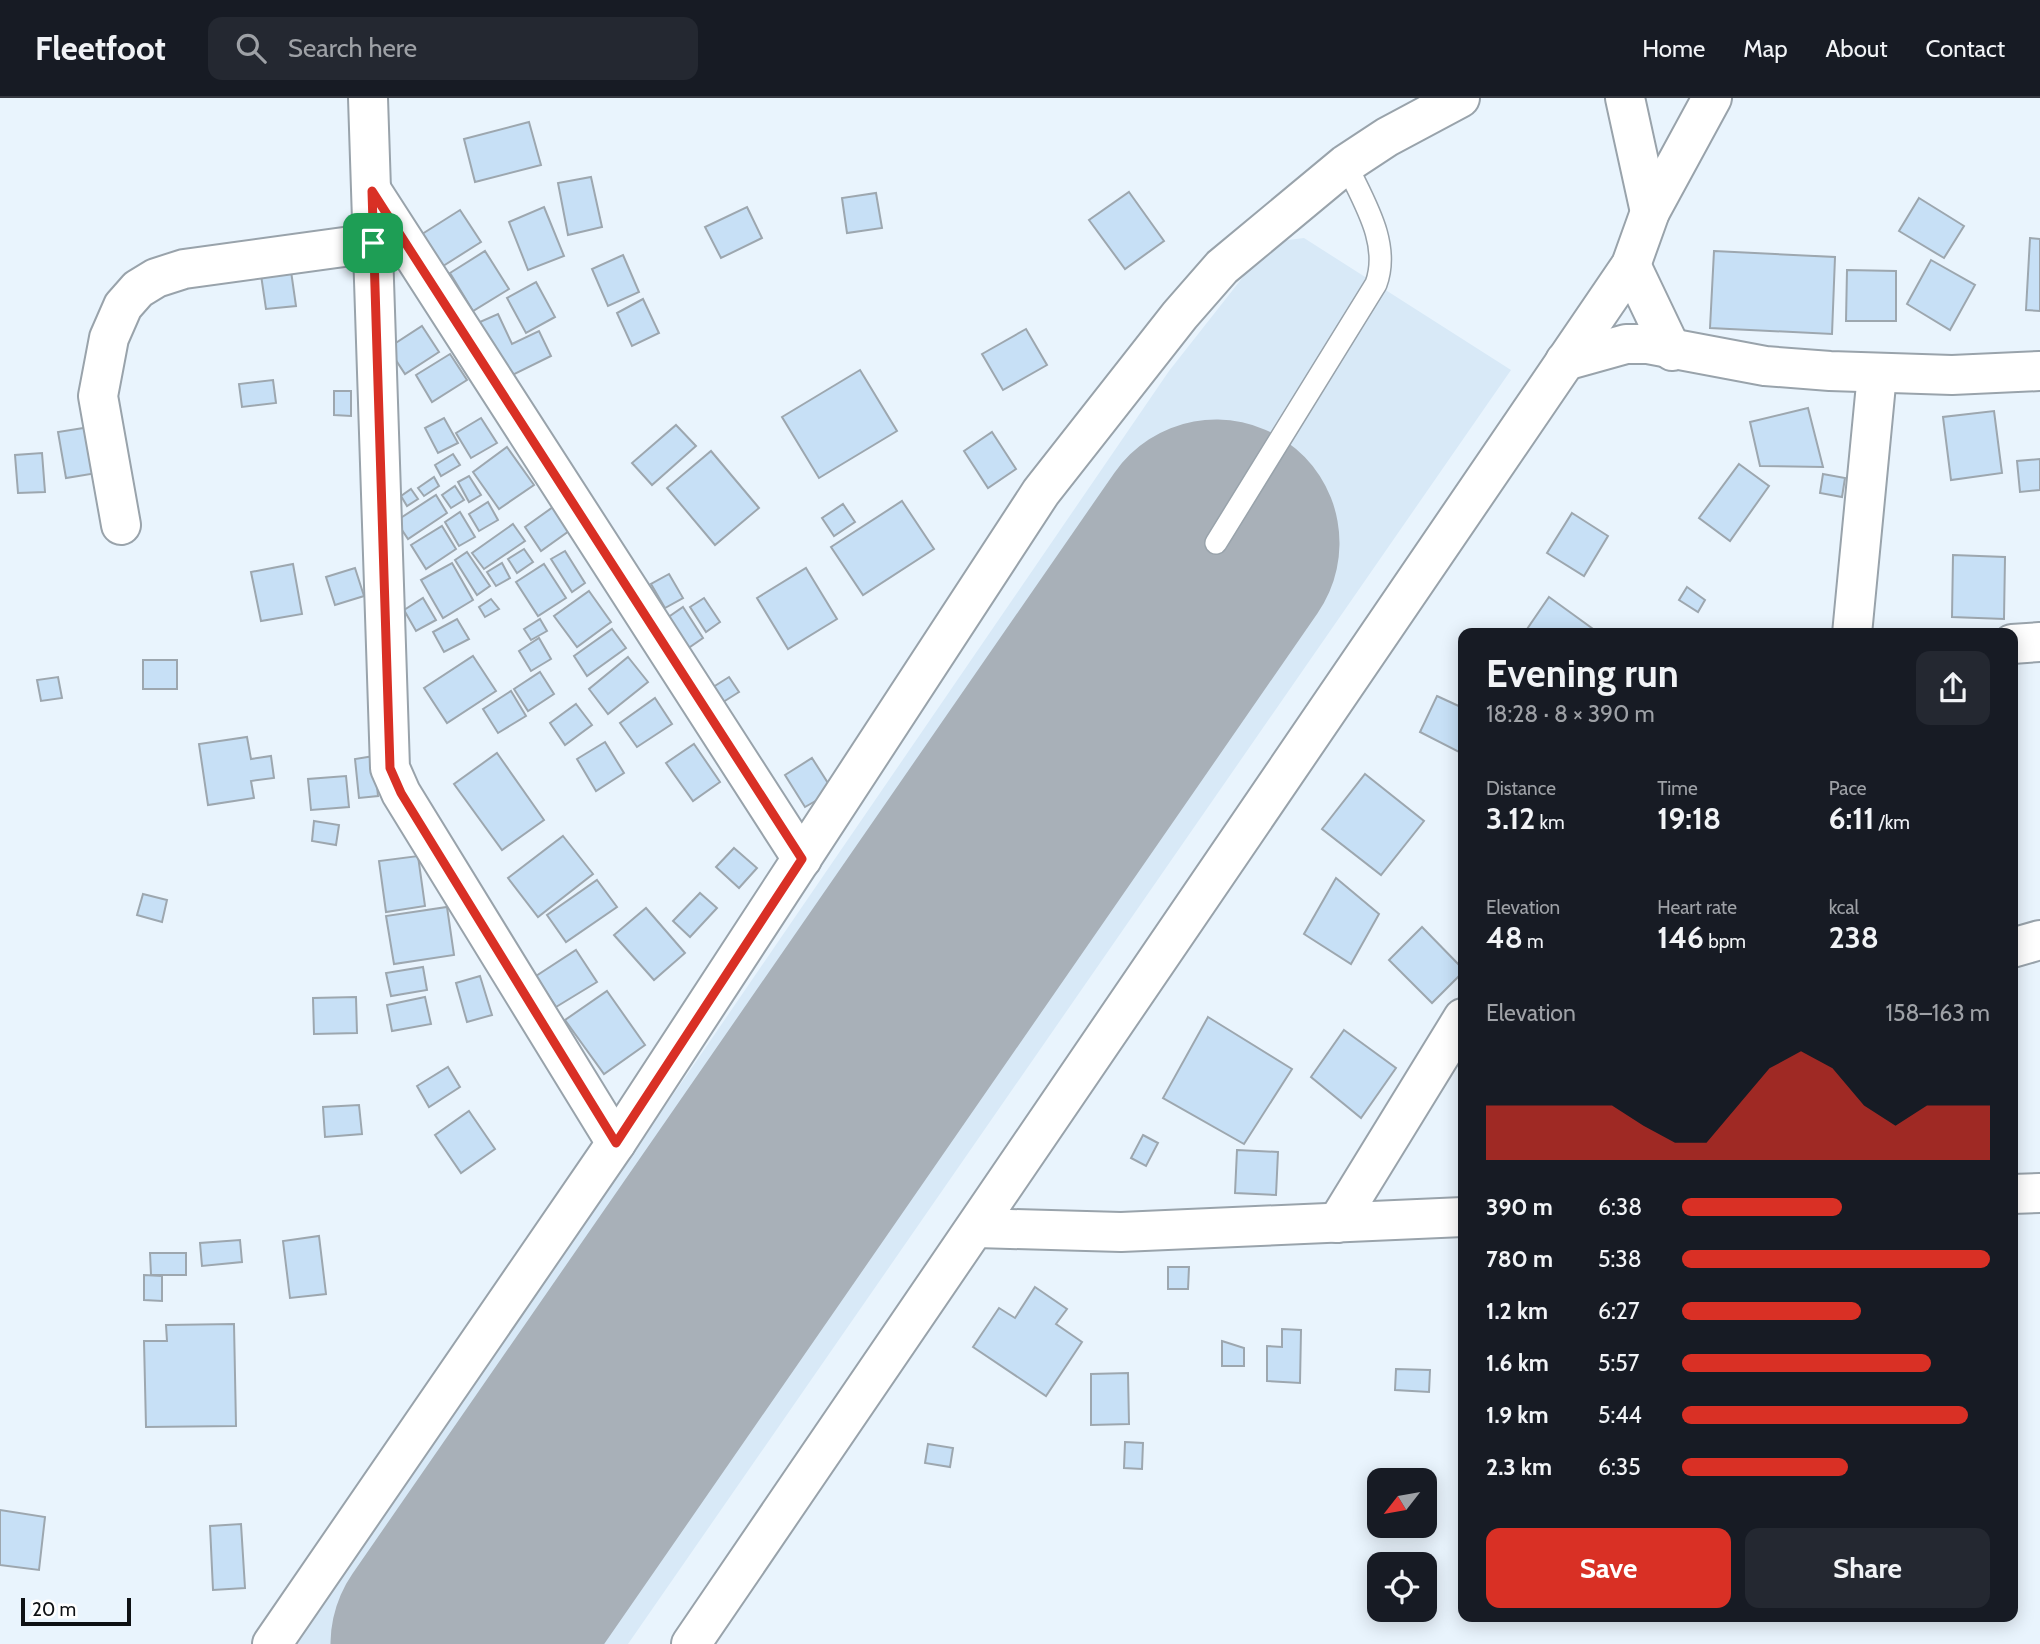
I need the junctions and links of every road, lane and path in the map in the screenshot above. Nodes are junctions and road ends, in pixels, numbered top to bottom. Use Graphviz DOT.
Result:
graph roads {
  1 [pos="368,98"];
  2 [pos="1460,98"];
  3 [pos="1625,98"];
  4 [pos="1712,98"];
  5 [pos="1346,164"];
  6 [pos="372,191"];
  7 [pos="1650,212"];
  8 [pos="373,243"];
  9 [pos="1630,265"];
  10 [pos="1672,351"];
  11 [pos="1565,361"];
  12 [pos="2040,371"];
  13 [pos="1877,373"];
  14 [pos="121,525"];
  15 [pos="1216,543"];
  16 [pos="1853,628"];
  17 [pos="2040,642"];
  18 [pos="2018,644"];
  19 [pos="802,859"];
  20 [pos="2040,940"];
  21 [pos="2018,946"];
  22 [pos="1458,1026"];
  23 [pos="616,1143"];
  24 [pos="2040,1193"];
  25 [pos="2018,1194"];
  26 [pos="1458,1217"];
  27 [pos="1337,1223"];
  28 [pos="977,1228"];
  29 [pos="272,1644"];
  30 [pos="691,1644"];
  1 -- 6 [label="street"];
  2 -- 5 [label="street"];
  3 -- 7 [label="street"];
  4 -- 7 [label="street"];
  5 -- 15 [label="lane"];
  5 -- 19 [label="street"];
  6 -- 8 [label="street"];
  6 -- 19 [label="street"];
  7 -- 9 [label="street"];
  8 -- 14 [label="street"];
  8 -- 23 [label="street"];
  9 -- 10 [label="street"];
  9 -- 11 [label="street"];
  10 -- 11 [label="street"];
  10 -- 13 [label="street"];
  11 -- 28 [label="street"];
  12 -- 13 [label="street"];
  13 -- 16 [label="street"];
  17 -- 18 [label="street"];
  19 -- 23 [label="street"];
  20 -- 21 [label="street"];
  22 -- 27 [label="street"];
  23 -- 29 [label="street"];
  24 -- 25 [label="street"];
  26 -- 27 [label="street"];
  27 -- 28 [label="street"];
  28 -- 30 [label="street"];
}
